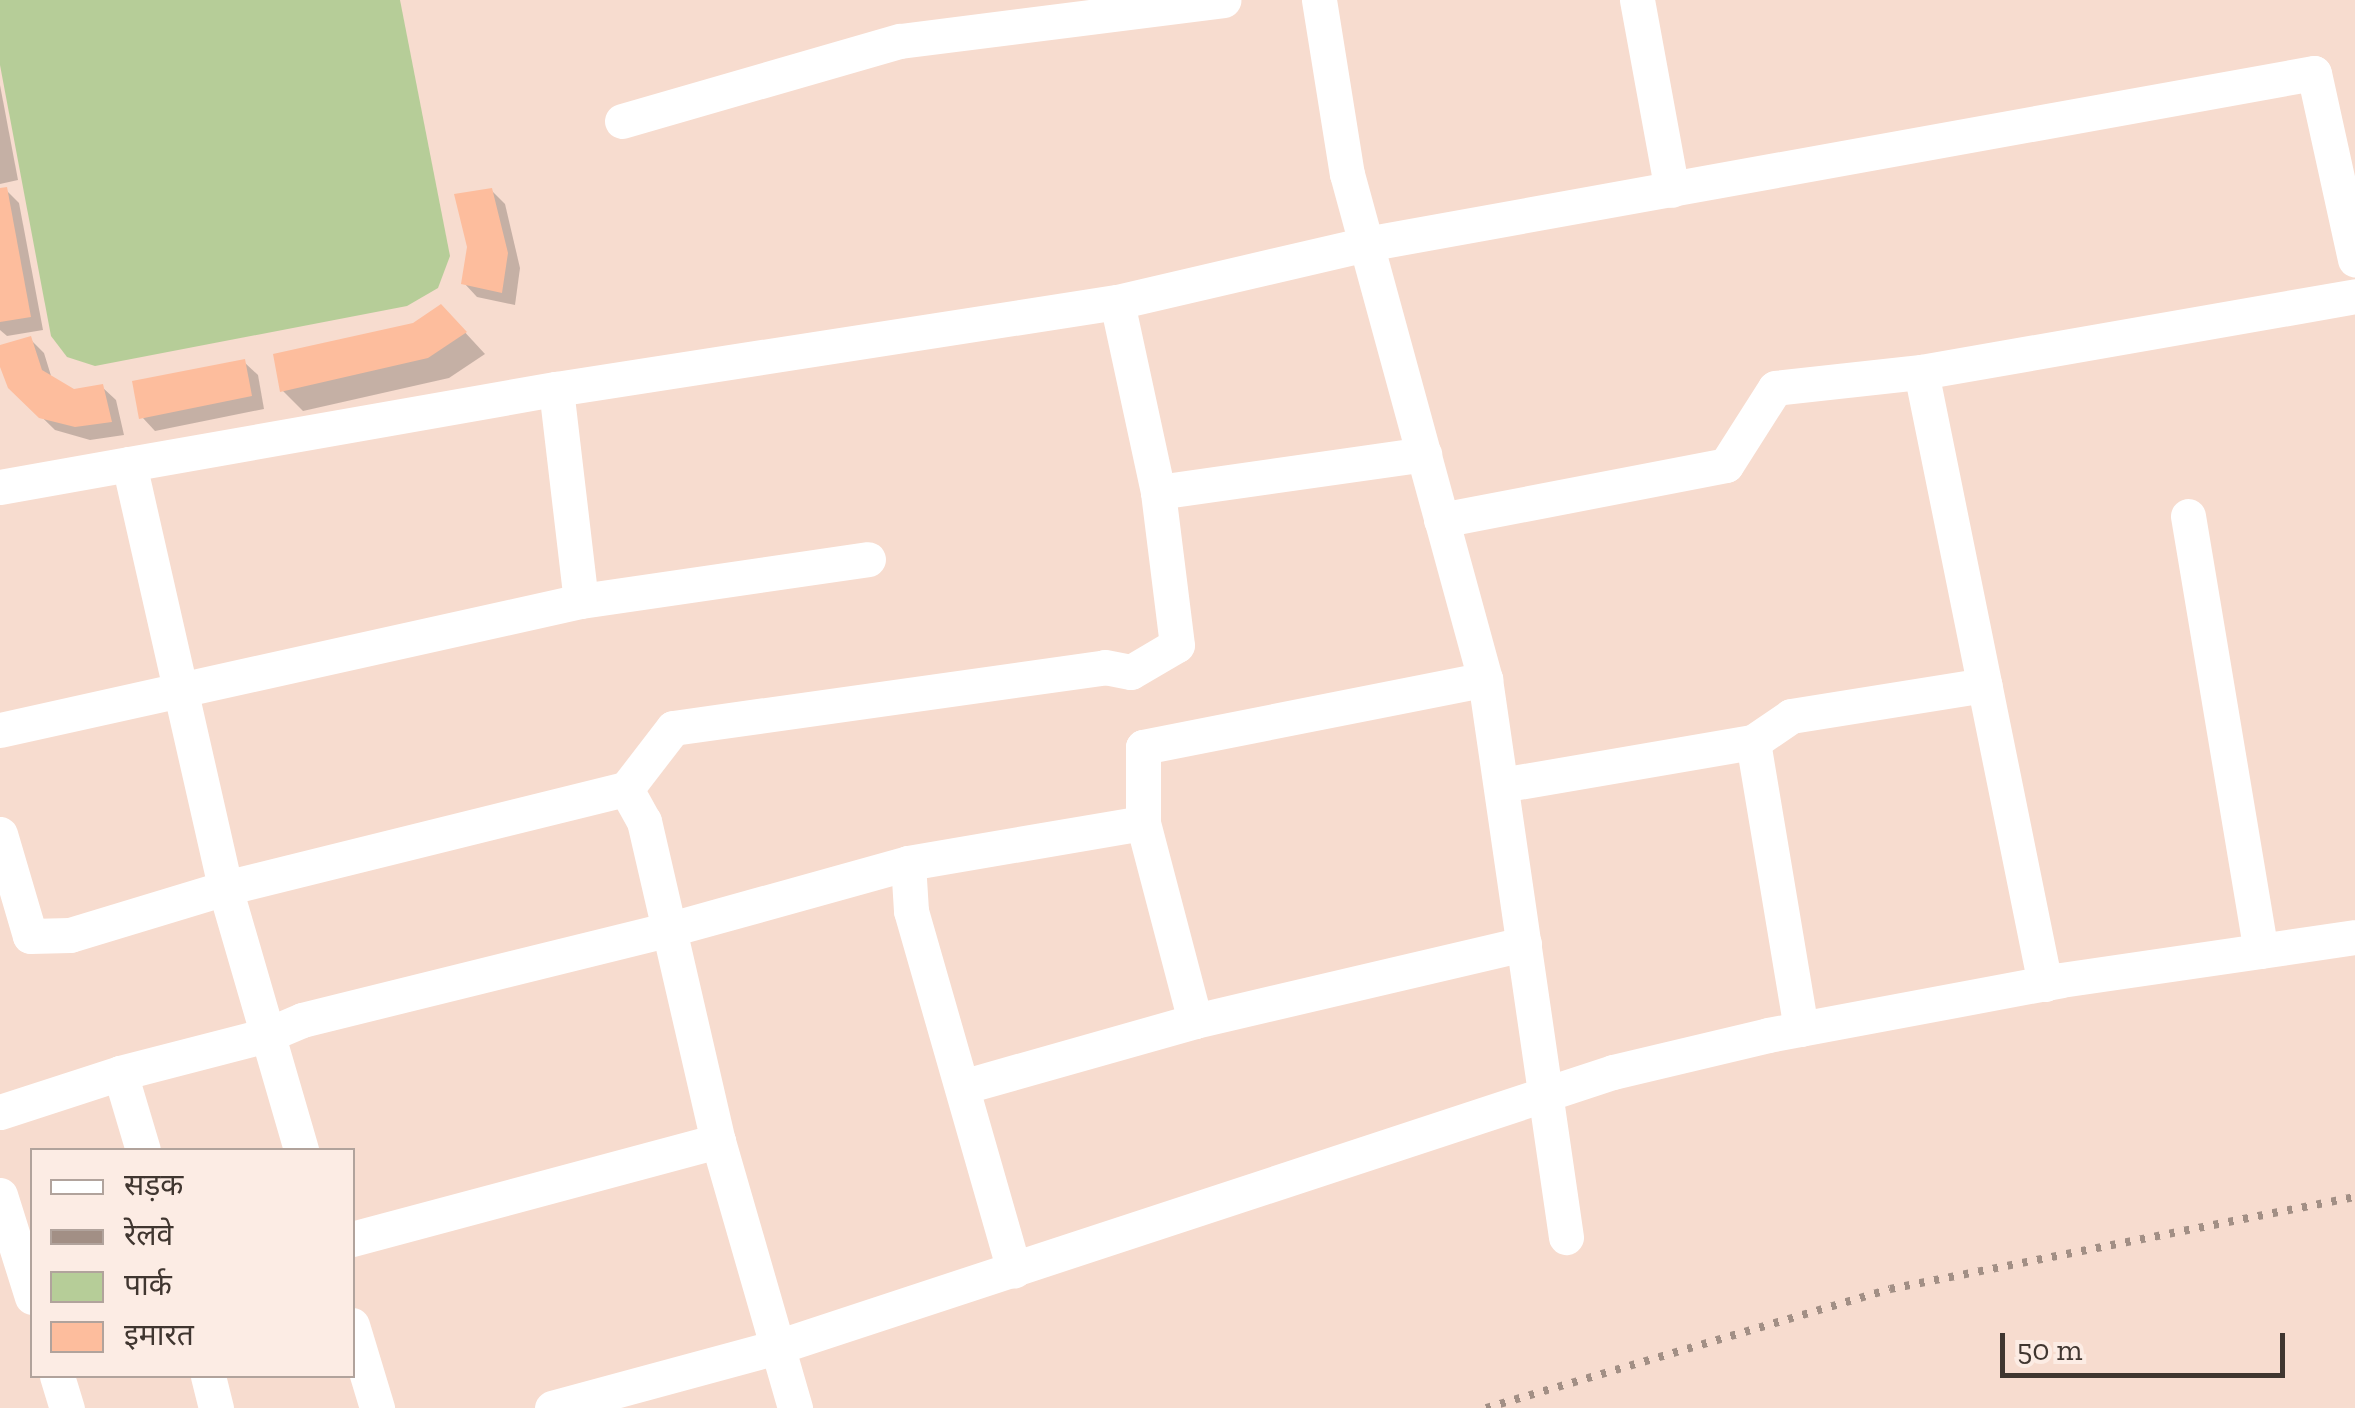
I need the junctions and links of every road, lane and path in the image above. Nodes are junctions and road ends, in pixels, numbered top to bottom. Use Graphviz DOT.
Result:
graph roads {
  1 [pos="1223,0"];
  2 [pos="1319,0"];
  3 [pos="1637,0"];
  4 [pos="622,121"];
  5 [pos="1672,190"];
  6 [pos="1366,244"];
  7 [pos="2355,260"];
  8 [pos="2355,296"];
  9 [pos="1116,302"];
  10 [pos="1922,372"];
  11 [pos="556,389"];
  12 [pos="1424,454"];
  13 [pos="128,464"];
  14 [pos="0,487"];
  15 [pos="1158,492"];
  16 [pos="2188,516"];
  17 [pos="1442,520"];
  18 [pos="868,558"];
  19 [pos="581,601"];
  20 [pos="1486,679"];
  21 [pos="1985,685"];
  22 [pos="180,688"];
  23 [pos="0,730"];
  24 [pos="1753,742"];
  25 [pos="1501,785"];
  26 [pos="626,789"];
  27 [pos="1144,823"];
  28 [pos="0,834"];
  29 [pos="908,863"];
  30 [pos="224,888"];
  31 [pos="667,930"];
  32 [pos="2355,937"];
  33 [pos="1524,944"];
  34 [pos="2260,951"];
  35 [pos="2045,984"];
  36 [pos="1195,1021"];
  37 [pos="1801,1029"];
  38 [pos="268,1035"];
  39 [pos="120,1072"];
  40 [pos="962,1087"];
  41 [pos="1546,1096"];
  42 [pos="0,1112"];
  43 [pos="718,1141"];
  44 [pos="142,1148"];
  45 [pos="300,1148"];
  46 [pos="0,1194"];
  47 [pos="1566,1237"];
  48 [pos="355,1238"];
  49 [pos="1014,1271"];
  50 [pos="30,1292"];
  51 [pos="355,1335"];
  52 [pos="777,1347"];
  53 [pos="58,1378"];
  54 [pos="208,1378"];
  55 [pos="68,1408"];
  56 [pos="216,1408"];
  57 [pos="377,1408"];
  58 [pos="552,1408"];
  59 [pos="795,1408"];
  1 -- 4 [label="street"];
  2 -- 6 [label="street"];
  3 -- 5 [label="street"];
  5 -- 6 [label="street"];
  5 -- 7 [label="street"];
  6 -- 9 [label="street"];
  6 -- 12 [label="street"];
  8 -- 10 [label="street"];
  9 -- 11 [label="street"];
  9 -- 15 [label="street"];
  10 -- 17 [label="street"];
  10 -- 21 [label="street"];
  11 -- 13 [label="street"];
  11 -- 19 [label="street"];
  12 -- 15 [label="street"];
  12 -- 17 [label="street"];
  13 -- 14 [label="street"];
  13 -- 22 [label="street"];
  15 -- 26 [label="street"];
  16 -- 34 [label="street"];
  17 -- 20 [label="street"];
  18 -- 19 [label="street"];
  19 -- 22 [label="street"];
  20 -- 25 [label="street"];
  20 -- 27 [label="street"];
  21 -- 24 [label="street"];
  21 -- 35 [label="street"];
  22 -- 23 [label="street"];
  22 -- 30 [label="street"];
  24 -- 25 [label="street"];
  24 -- 37 [label="street"];
  25 -- 33 [label="street"];
  26 -- 30 [label="street"];
  26 -- 31 [label="street"];
  27 -- 29 [label="street"];
  27 -- 36 [label="street"];
  28 -- 30 [label="street"];
  29 -- 31 [label="street"];
  29 -- 40 [label="street"];
  30 -- 38 [label="street"];
  31 -- 38 [label="street"];
  31 -- 43 [label="street"];
  32 -- 34 [label="street"];
  33 -- 36 [label="street"];
  33 -- 41 [label="street"];
  34 -- 35 [label="street"];
  35 -- 37 [label="street"];
  36 -- 40 [label="street"];
  37 -- 41 [label="street"];
  38 -- 39 [label="street"];
  38 -- 45 [label="street"];
  39 -- 42 [label="street"];
  39 -- 44 [label="street"];
  40 -- 49 [label="street"];
  41 -- 47 [label="street"];
  41 -- 49 [label="street"];
  43 -- 48 [label="street"];
  43 -- 52 [label="street"];
  46 -- 50 [label="street"];
  49 -- 52 [label="street"];
  51 -- 57 [label="street"];
  52 -- 58 [label="street"];
  52 -- 59 [label="street"];
  53 -- 55 [label="street"];
  54 -- 56 [label="street"];
}
